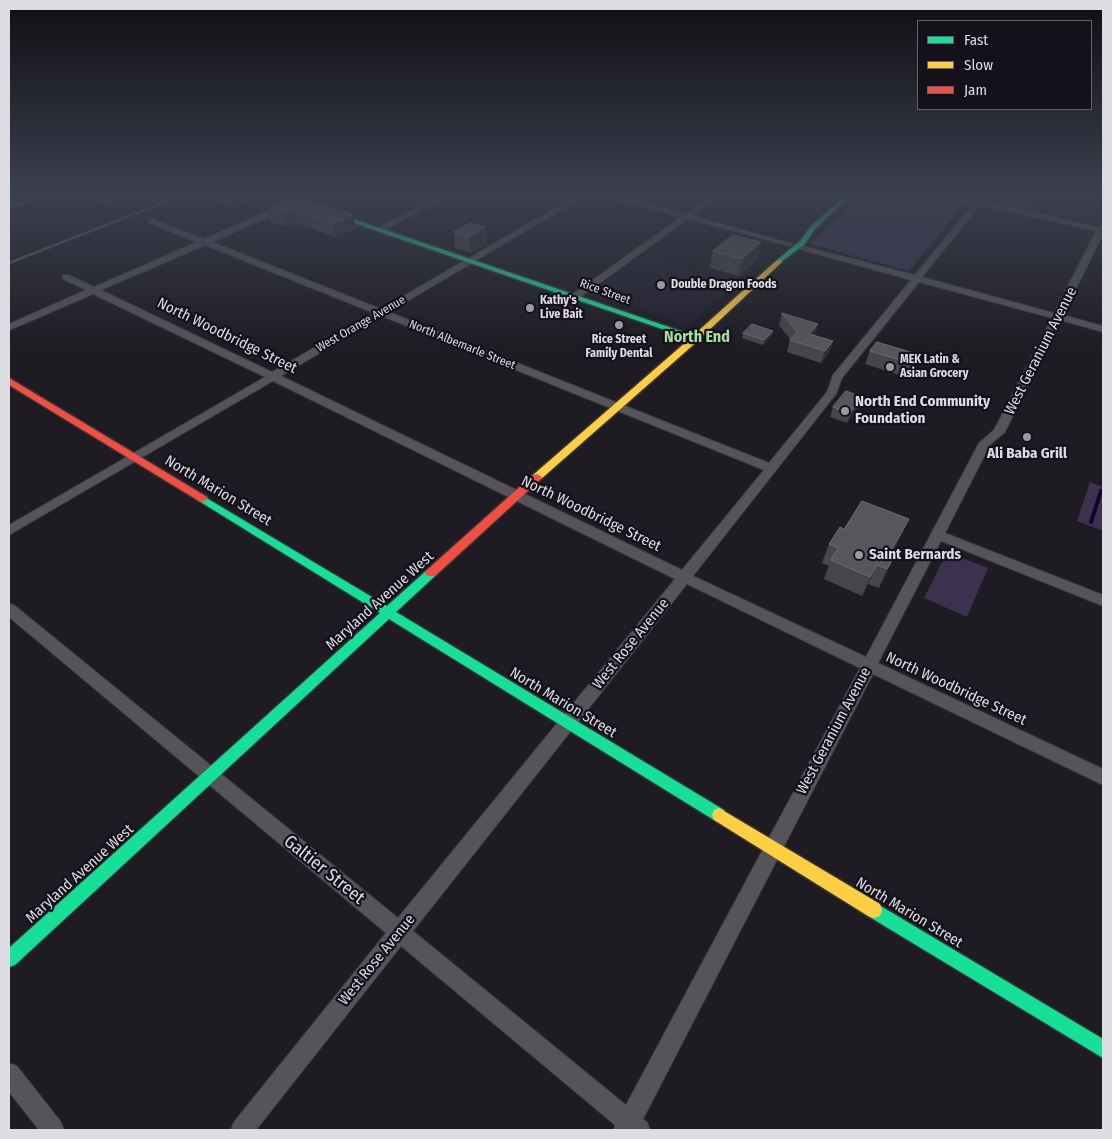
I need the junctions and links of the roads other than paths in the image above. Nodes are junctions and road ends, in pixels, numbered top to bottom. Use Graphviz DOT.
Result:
graph roads {
  1 [pos="193,247"];
  2 [pos="218,247"];
  3 [pos="433,247"];
  4 [pos="493,247"];
  5 [pos="644,247"];
  6 [pos="791,247"];
  7 [pos="801,247"];
  8 [pos="942,247"];
  9 [pos="1094,247"];
  10 [pos="471,260"];
  11 [pos="66,277"];
  12 [pos="918,278"];
  13 [pos="94,290"];
  14 [pos="576,296"];
  15 [pos="380,313"];
  16 [pos="1058,316"];
  17 [pos="9,328"];
  18 [pos="1103,328"];
  19 [pos="697,338"];
  20 [pos="272,376"];
  21 [pos="9,381"];
  22 [pos="615,407"];
  23 [pos="134,458"];
  24 [pos="772,469"];
  25 [pos="517,496"];
  26 [pos="9,531"];
  27 [pos="938,535"];
  28 [pos="684,578"];
  29 [pos="1103,600"];
  30 [pos="9,609"];
  31 [pos="389,614"];
  32 [pos="869,666"];
  33 [pos="566,723"];
  34 [pos="209,776"];
  35 [pos="1103,777"];
  36 [pos="773,847"];
  37 [pos="399,932"];
  38 [pos="9,959"];
  39 [pos="1103,1048"];
  40 [pos="9,1074"];
  41 [pos="631,1128"];
  42 [pos="53,1130"];
  43 [pos="242,1130"];
  1 -- 13 [label="street"];
  2 -- 15 [label="street, North Albemarle Street"];
  3 -- 10 [label="main road, Rice Street"];
  4 -- 10 [label="street, West Orange Avenue"];
  5 -- 14 [label="street"];
  6 -- 19 [label="main road, Maryland Avenue West"];
  7 -- 12 [label="street"];
  8 -- 12 [label="street, West Rose Avenue"];
  9 -- 16 [label="street, West Geranium Avenue"];
  10 -- 14 [label="main road, Rice Street"];
  10 -- 15 [label="street, West Orange Avenue"];
  11 -- 13 [label="street, North Woodbridge Street"];
  12 -- 16 [label="street"];
  12 -- 24 [label="street, West Rose Avenue"];
  13 -- 17 [label="street"];
  13 -- 20 [label="street, North Woodbridge Street"];
  14 -- 19 [label="main road, Rice Street"];
  15 -- 20 [label="street, West Orange Avenue"];
  15 -- 22 [label="street, North Albemarle Street"];
  16 -- 18 [label="street"];
  16 -- 27 [label="street, West Geranium Avenue"];
  19 -- 22 [label="main road, Maryland Avenue West"];
  20 -- 23 [label="street, West Orange Avenue"];
  20 -- 25 [label="street, North Woodbridge Street"];
  21 -- 23 [label="main road, North Marion Street"];
  22 -- 24 [label="street, North Albemarle Street"];
  22 -- 25 [label="main road, Maryland Avenue West"];
  23 -- 26 [label="street, West Orange Avenue"];
  23 -- 31 [label="main road, North Marion Street"];
  24 -- 28 [label="street, West Rose Avenue"];
  25 -- 28 [label="street, North Woodbridge Street"];
  25 -- 31 [label="main road, Maryland Avenue West"];
  27 -- 29 [label="street"];
  27 -- 32 [label="street, West Geranium Avenue"];
  28 -- 32 [label="street, North Woodbridge Street"];
  28 -- 33 [label="street, West Rose Avenue"];
  30 -- 34 [label="street, Galtier Street"];
  31 -- 33 [label="main road, North Marion Street"];
  31 -- 34 [label="main road, Maryland Avenue West"];
  32 -- 35 [label="street, North Woodbridge Street"];
  32 -- 36 [label="street, West Geranium Avenue"];
  33 -- 36 [label="main road, North Marion Street"];
  33 -- 37 [label="street, West Rose Avenue"];
  34 -- 37 [label="street, Galtier Street"];
  34 -- 38 [label="main road, Maryland Avenue West"];
  36 -- 39 [label="main road, North Marion Street"];
  36 -- 41 [label="street, West Geranium Avenue"];
  37 -- 41 [label="street, Galtier Street"];
  37 -- 43 [label="street, West Rose Avenue"];
  40 -- 42 [label="street"];
}
